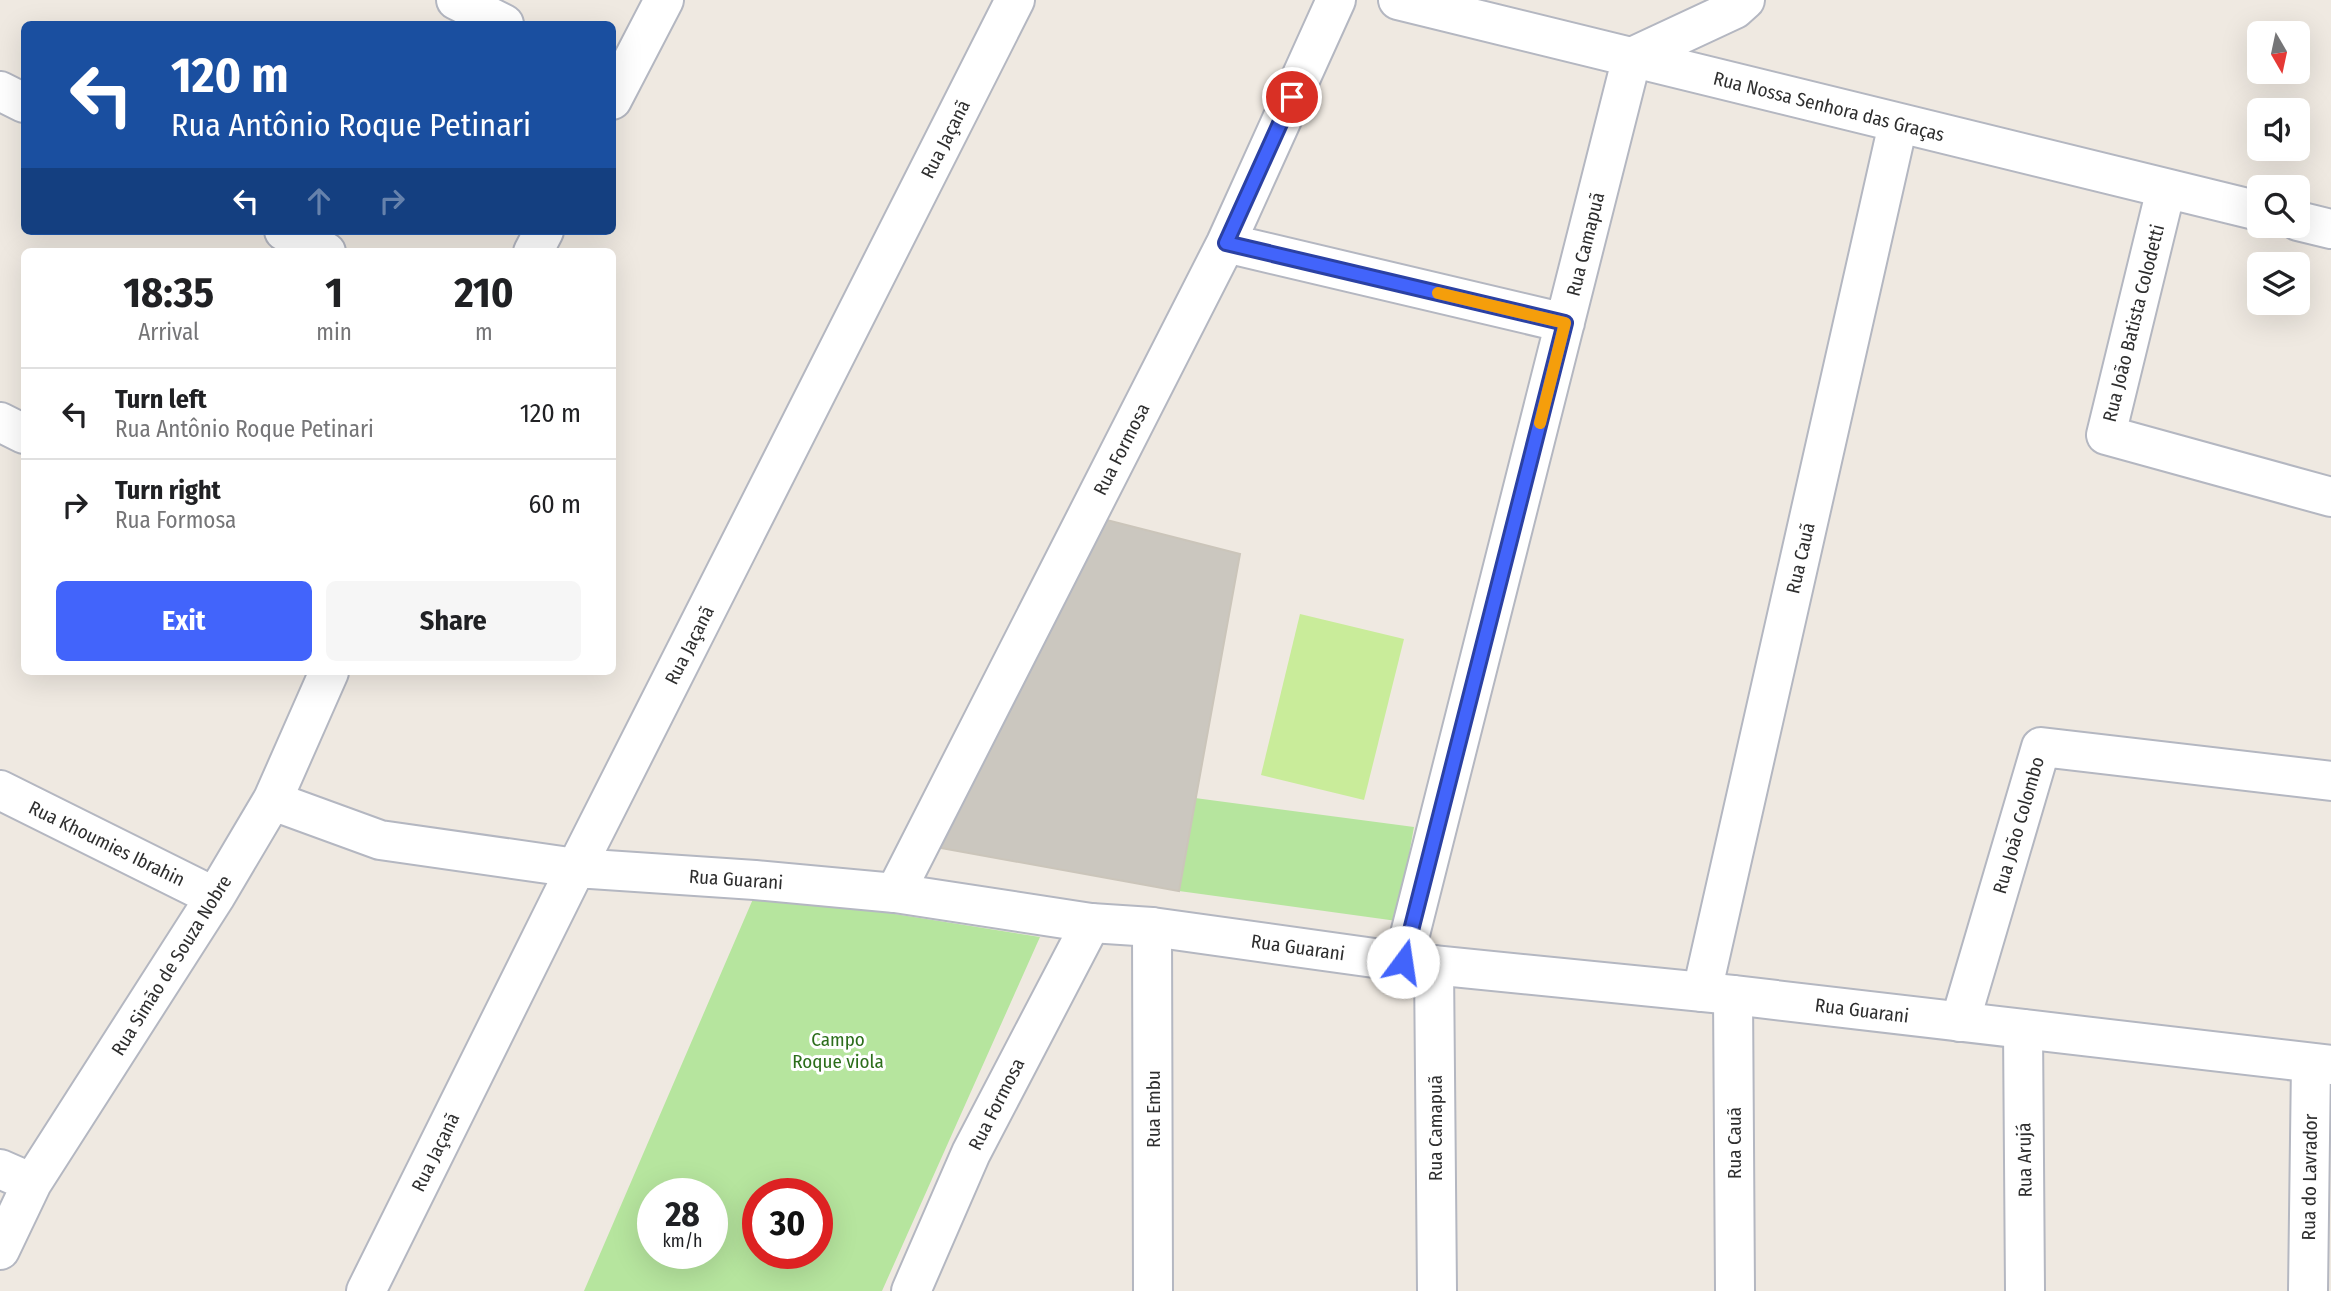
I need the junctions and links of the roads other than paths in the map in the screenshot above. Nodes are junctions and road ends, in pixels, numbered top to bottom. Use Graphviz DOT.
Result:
graph roads {
  1 [pos="456,0"];
  2 [pos="664,0"];
  3 [pos="1016,0"];
  4 [pos="1336,0"];
  5 [pos="1398,0"];
  6 [pos="1745,0"];
  7 [pos="498,21"];
  8 [pos="1632,57"];
  9 [pos="616,86"];
  10 [pos="0,91"];
  11 [pos="21,102"];
  12 [pos="1898,124"];
  13 [pos="2166,189"];
  14 [pos="2247,208"];
  15 [pos="2310,224"];
  16 [pos="2331,229"];
  17 [pos="292,235"];
  18 [pos="1226,243"];
  19 [pos="318,248"];
  20 [pos="1565,323"];
  21 [pos="0,422"];
  22 [pos="21,432"];
  23 [pos="2331,497"];
  24 [pos="328,675"];
  25 [pos="2331,781"];
  26 [pos="0,790"];
  27 [pos="273,799"];
  28 [pos="576,868"];
  29 [pos="895,894"];
  30 [pos="215,897"];
  31 [pos="1091,923"];
  32 [pos="1152,927"];
  33 [pos="1418,963"];
  34 [pos="1717,994"];
  35 [pos="1960,1022"];
  36 [pos="2023,1029"];
  37 [pos="2321,1064"];
  38 [pos="16,1176"];
  39 [pos="0,1250"];
  40 [pos="366,1291"];
  41 [pos="911,1291"];
  42 [pos="1153,1291"];
  43 [pos="1437,1291"];
  44 [pos="1735,1291"];
  45 [pos="2025,1291"];
  46 [pos="2308,1291"];
  1 -- 7 [label="street"];
  2 -- 9 [label="street"];
  3 -- 28 [label="street, Rua Jaçanã"];
  4 -- 18 [label="street, Rua Formosa"];
  5 -- 8 [label="street, Rua Nossa Senhora das Graças"];
  6 -- 8 [label="street"];
  8 -- 12 [label="street, Rua Nossa Senhora das Graças"];
  8 -- 20 [label="street, Rua Camapuã"];
  10 -- 11 [label="street"];
  12 -- 13 [label="street, Rua Nossa Senhora das Graças"];
  12 -- 34 [label="street, Rua Cauã"];
  13 -- 14 [label="street, Rua Nossa Senhora das Graças"];
  13 -- 23 [label="street, Rua João Batista Colodetti"];
  15 -- 16 [label="street"];
  17 -- 19 [label="street"];
  18 -- 20 [label="street"];
  18 -- 29 [label="street, Rua Formosa"];
  20 -- 33 [label="street, Rua Camapuã"];
  21 -- 22 [label="street"];
  24 -- 27 [label="street, Rua Simão de Souza Nobre"];
  25 -- 35 [label="street, Rua João Colombo"];
  26 -- 30 [label="street, Rua Khoumies Ibrahin"];
  27 -- 28 [label="street, Rua Guarani"];
  27 -- 30 [label="street, Rua Simão de Souza Nobre"];
  28 -- 29 [label="street, Rua Guarani"];
  28 -- 40 [label="street, Rua Jaçanã"];
  29 -- 31 [label="street, Rua Guarani"];
  30 -- 38 [label="street, Rua Simão de Souza Nobre"];
  31 -- 32 [label="street, Rua Guarani"];
  31 -- 41 [label="street, Rua Formosa"];
  32 -- 33 [label="street, Rua Guarani"];
  32 -- 42 [label="street, Rua Embu"];
  33 -- 34 [label="street, Rua Guarani"];
  33 -- 43 [label="street, Rua Camapuã"];
  34 -- 35 [label="street, Rua Guarani"];
  34 -- 44 [label="street, Rua Cauã"];
  35 -- 36 [label="street, Rua Guarani"];
  36 -- 37 [label="street, Rua Guarani"];
  36 -- 45 [label="street, Rua Arujá"];
  37 -- 46 [label="street, Rua do Lavrador"];
  38 -- 39 [label="street, Rua Simão de Souza Nobre"];
}
